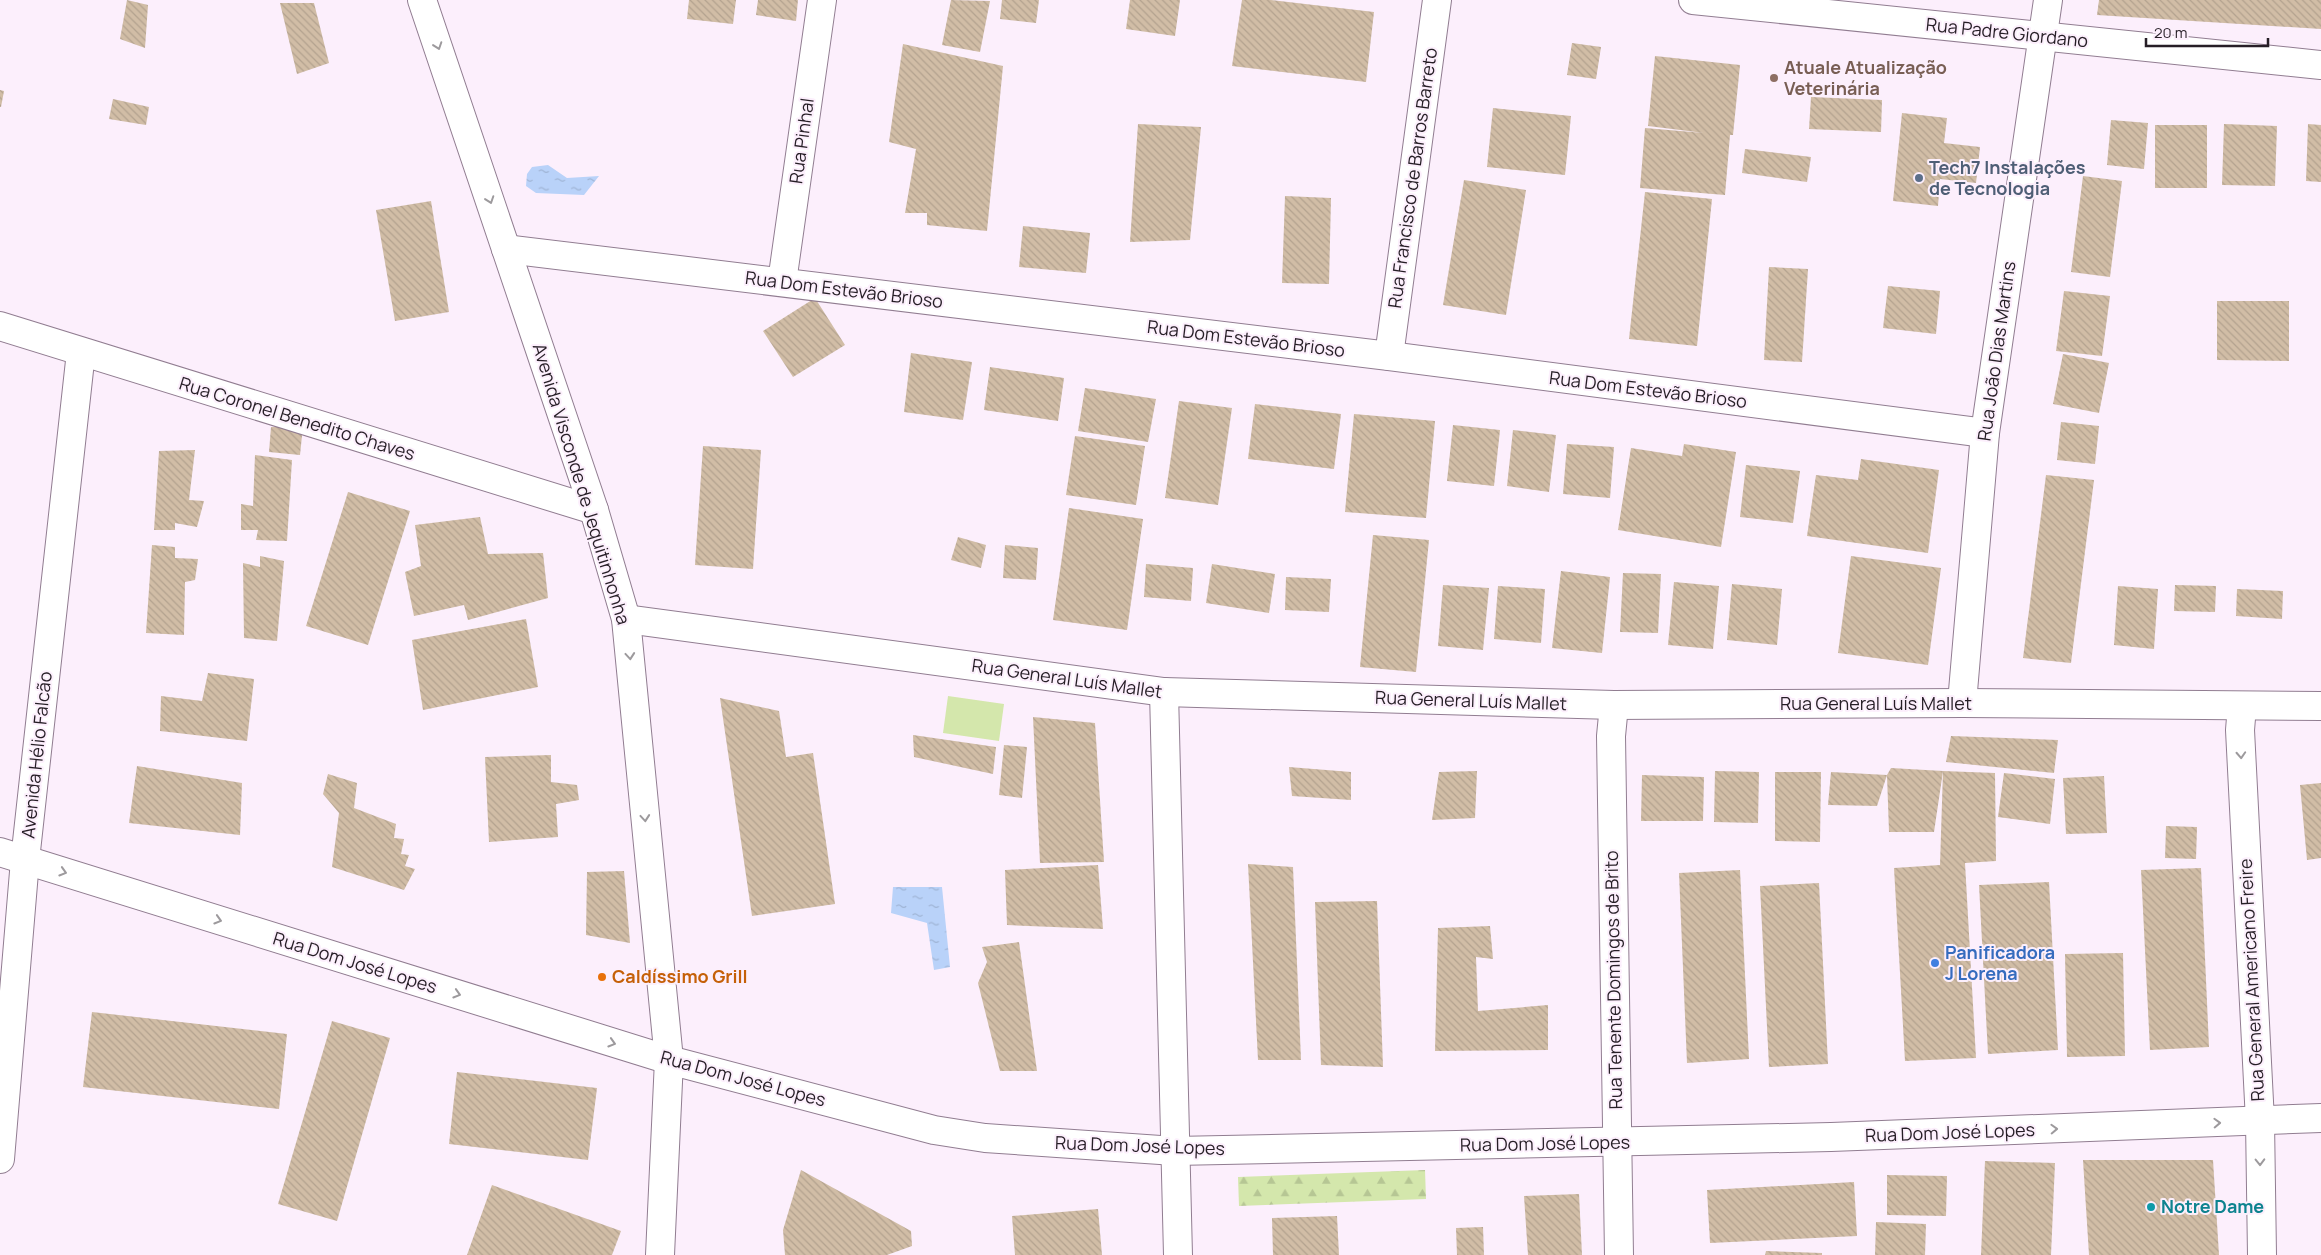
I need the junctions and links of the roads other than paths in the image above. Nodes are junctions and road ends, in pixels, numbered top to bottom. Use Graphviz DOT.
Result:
graph roads {
  1 [pos="422,0"];
  2 [pos="822,0"];
  3 [pos="1437,0"];
  4 [pos="1692,0"];
  5 [pos="2048,0"];
  6 [pos="2041,37"];
  7 [pos="2321,65"];
  8 [pos="506,249"];
  9 [pos="782,282"];
  10 [pos="0,326"];
  11 [pos="81,352"];
  12 [pos="1389,356"];
  13 [pos="1985,433"];
  14 [pos="594,510"];
  15 [pos="626,620"];
  16 [pos="1164,692"];
  17 [pos="1962,703"];
  18 [pos="1614,705"];
  19 [pos="2242,706"];
  20 [pos="2321,706"];
  21 [pos="13,856"];
  22 [pos="668,1060"];
  23 [pos="2321,1118"];
  24 [pos="2260,1121"];
  25 [pos="1616,1143"];
  26 [pos="1175,1151"];
  27 [pos="0,1159"];
  28 [pos="660,1255"];
  29 [pos="1178,1255"];
  30 [pos="1619,1255"];
  31 [pos="2262,1255"];
  1 -- 8 [label="street, Avenida Visconde de Jequitinhonha, one-way"];
  2 -- 9 [label="street, Rua Pinhal"];
  3 -- 12 [label="street, Rua Francisco de Barros Barreto"];
  4 -- 6 [label="street, Rua Padre Giordano"];
  5 -- 6 [label="street, Rua João Dias Martins"];
  6 -- 7 [label="street, Rua Padre Giordano"];
  6 -- 13 [label="street, Rua João Dias Martins"];
  8 -- 9 [label="street, Rua Dom Estevão Brioso"];
  8 -- 14 [label="street, Avenida Visconde de Jequitinhonha"];
  9 -- 12 [label="street, Rua Dom Estevão Brioso"];
  10 -- 11 [label="street, Rua Coronel Benedito Chaves"];
  11 -- 14 [label="street, Rua Coronel Benedito Chaves"];
  11 -- 21 [label="street, Avenida Hélio Falcão"];
  12 -- 13 [label="street, Rua Dom Estevão Brioso"];
  13 -- 17 [label="street, Rua João Dias Martins"];
  14 -- 15 [label="street, Avenida Visconde de Jequitinhonha"];
  15 -- 16 [label="street, Rua General Luís Mallet"];
  15 -- 22 [label="street, Avenida Visconde de Jequitinhonha, one-way"];
  16 -- 18 [label="street, Rua General Luís Mallet"];
  16 -- 26 [label="street"];
  17 -- 18 [label="street, Rua General Luís Mallet"];
  17 -- 19 [label="street, Rua General Luís Mallet"];
  18 -- 25 [label="street, Rua Tenente Domingos de Brito"];
  19 -- 20 [label="street, Rua General Luís Mallet"];
  19 -- 24 [label="street, Rua General Americano Freire, one-way"];
  21 -- 22 [label="street, Rua Dom José Lopes, one-way"];
  21 -- 27 [label="street, Avenida Hélio Falcão"];
  22 -- 26 [label="street, Rua Dom José Lopes"];
  22 -- 28 [label="street, Avenida Visconde de Jequitinhonha"];
  23 -- 24 [label="street, Rua Dom José Lopes"];
  25 -- 24 [label="street, Rua Dom José Lopes, one-way"];
  24 -- 31 [label="street, Rua General Americano Freire, one-way"];
  25 -- 26 [label="street, Rua Dom José Lopes"];
  25 -- 30 [label="street, Rua Tenente Domingos de Brito"];
  26 -- 29 [label="street"];
}
